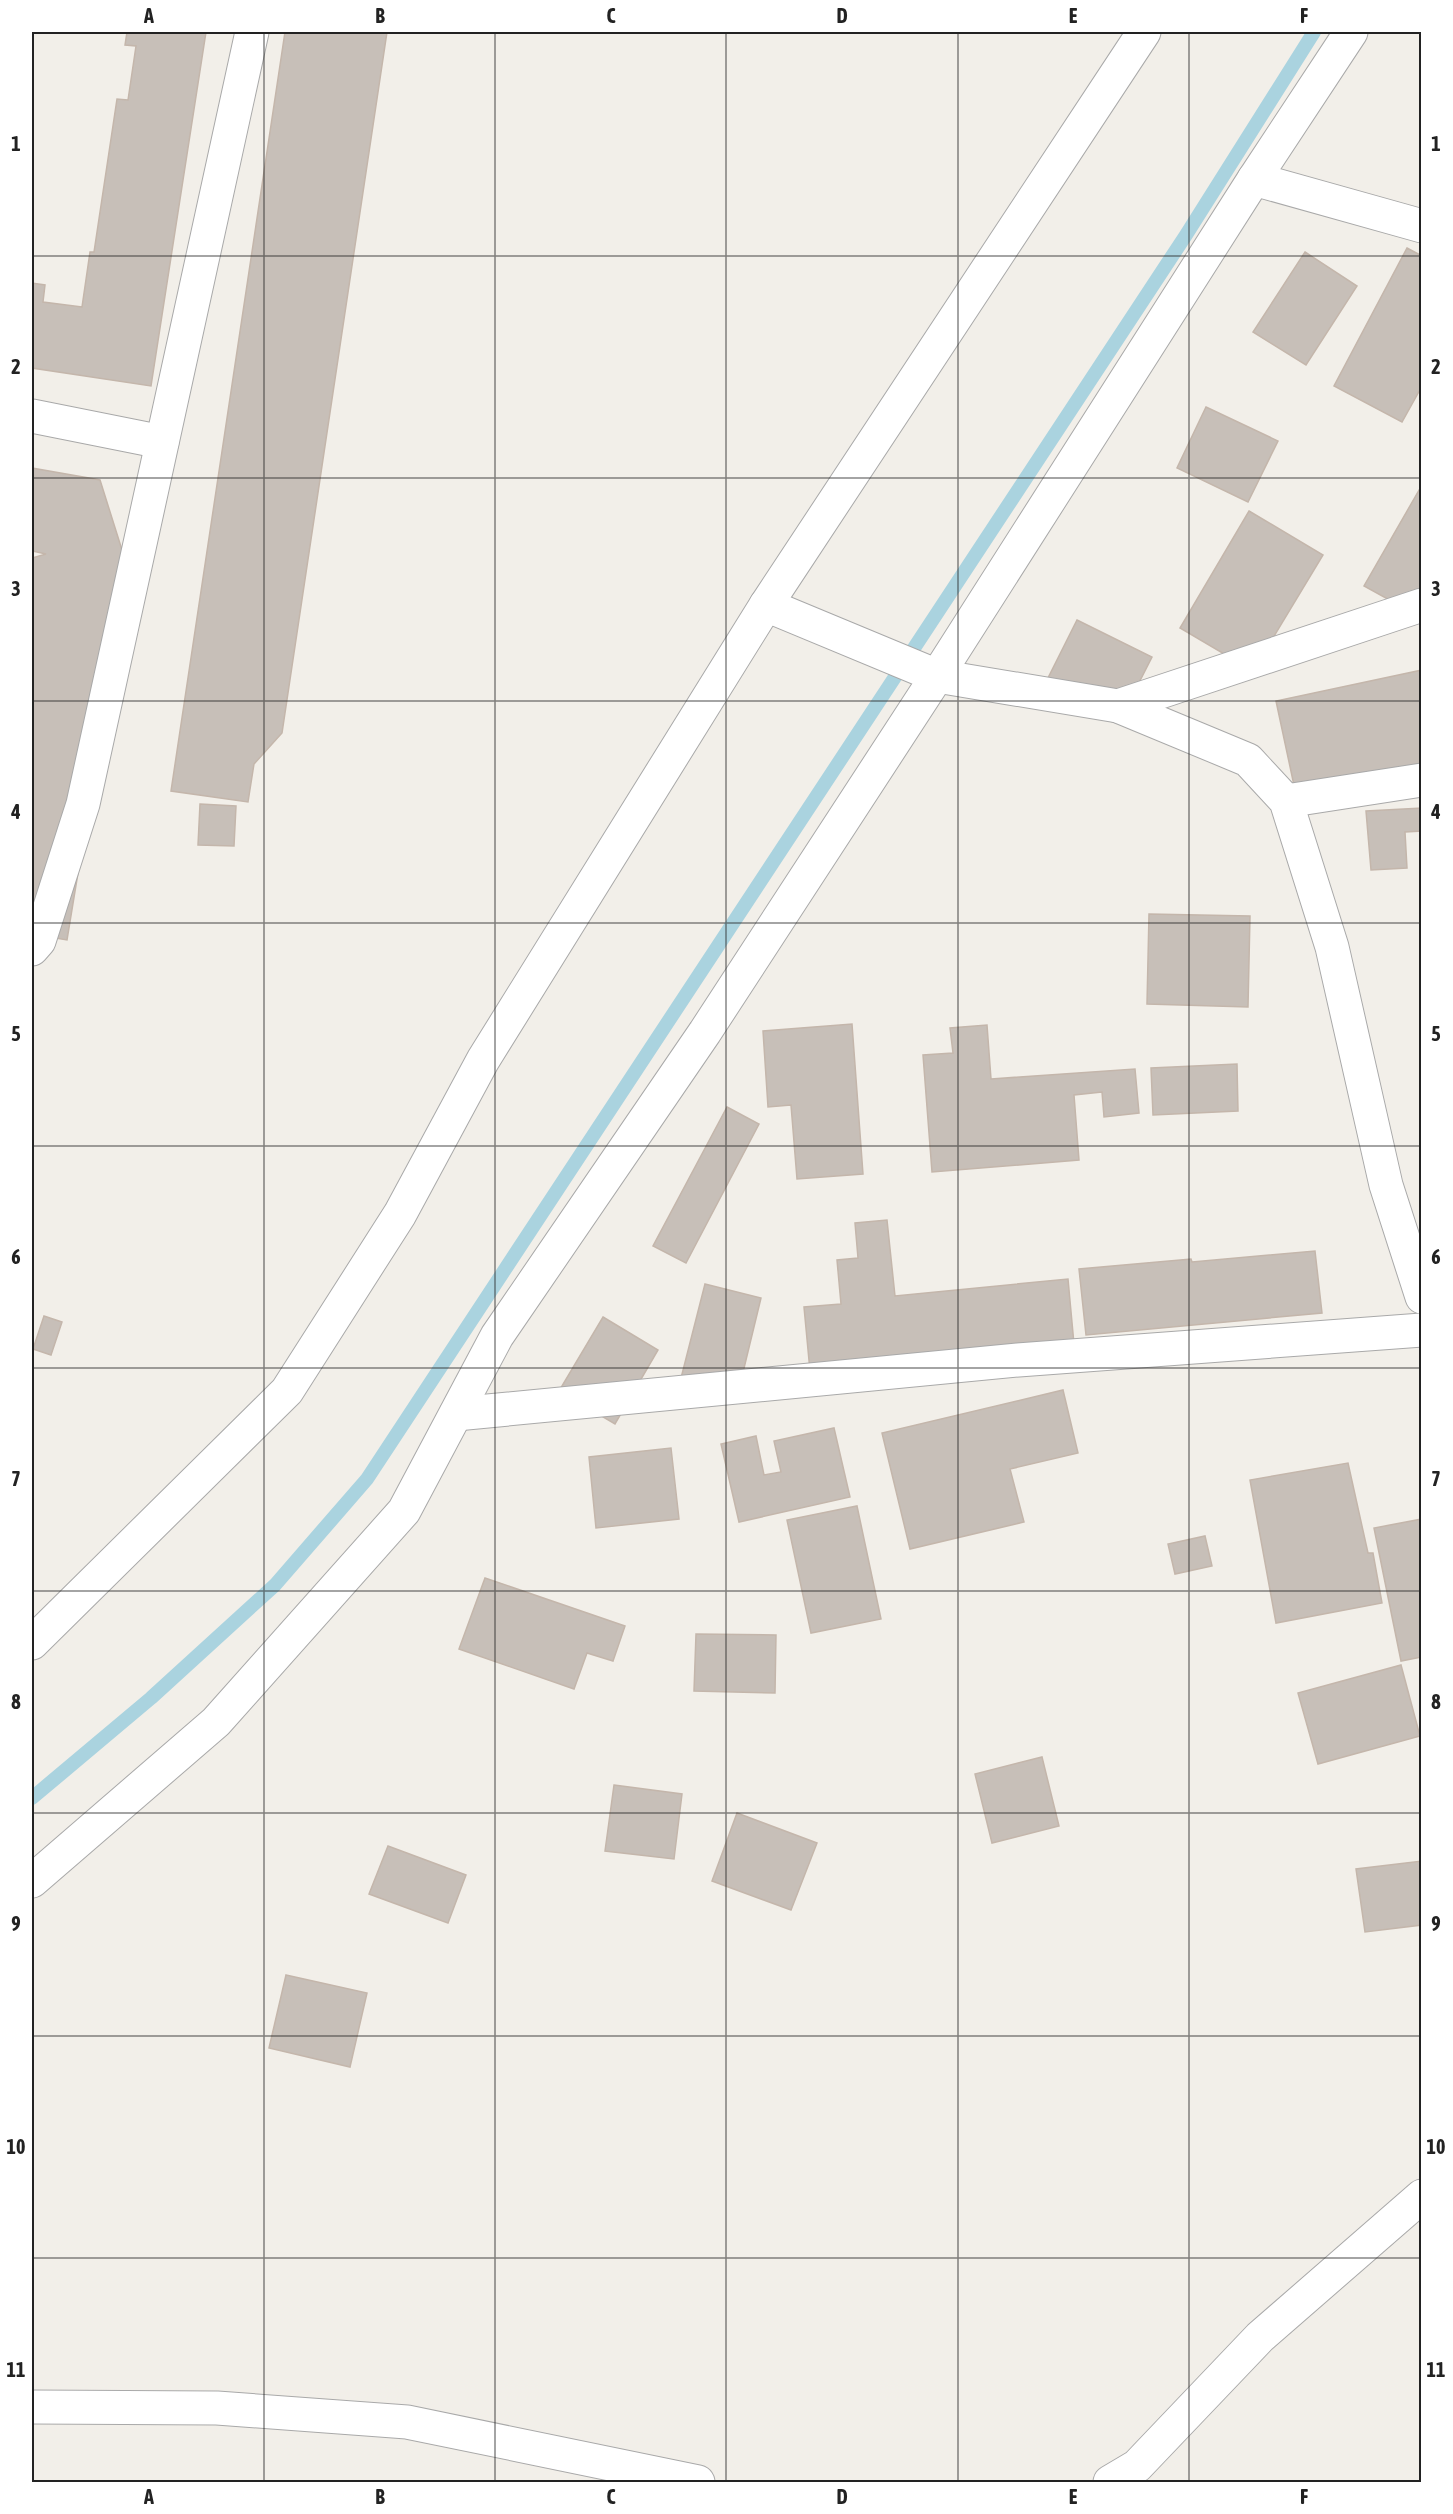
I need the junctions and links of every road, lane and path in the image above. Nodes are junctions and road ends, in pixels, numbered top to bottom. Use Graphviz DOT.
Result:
graph roads {
  1 [pos="252,32"];
  2 [pos="1144,32"];
  3 [pos="1352,32"];
  4 [pos="1254,179"];
  5 [pos="1422,226"];
  6 [pos="32,416"];
  7 [pos="162,442"];
  8 [pos="766,605"];
  9 [pos="1422,605"];
  10 [pos="937,676"];
  11 [pos="1118,706"];
  12 [pos="1422,780"];
  13 [pos="1286,801"];
  14 [pos="32,949"];
  15 [pos="1422,1298"];
  16 [pos="1422,1330"];
  17 [pos="456,1414"];
  18 [pos="32,1643"];
  19 [pos="32,1881"];
  20 [pos="1422,2196"];
  21 [pos="32,2407"];
  22 [pos="698,2482"];
  23 [pos="1110,2482"];
  1 -- 7 [label="street"];
  2 -- 8 [label="street"];
  3 -- 4 [label="street"];
  4 -- 5 [label="street"];
  4 -- 10 [label="street"];
  6 -- 7 [label="street"];
  7 -- 14 [label="street"];
  8 -- 10 [label="street"];
  8 -- 18 [label="street"];
  9 -- 11 [label="street"];
  10 -- 11 [label="street"];
  10 -- 17 [label="street"];
  11 -- 13 [label="street"];
  12 -- 13 [label="street"];
  13 -- 15 [label="street"];
  16 -- 17 [label="street"];
  17 -- 19 [label="street"];
  20 -- 23 [label="street"];
  21 -- 22 [label="street"];
}
